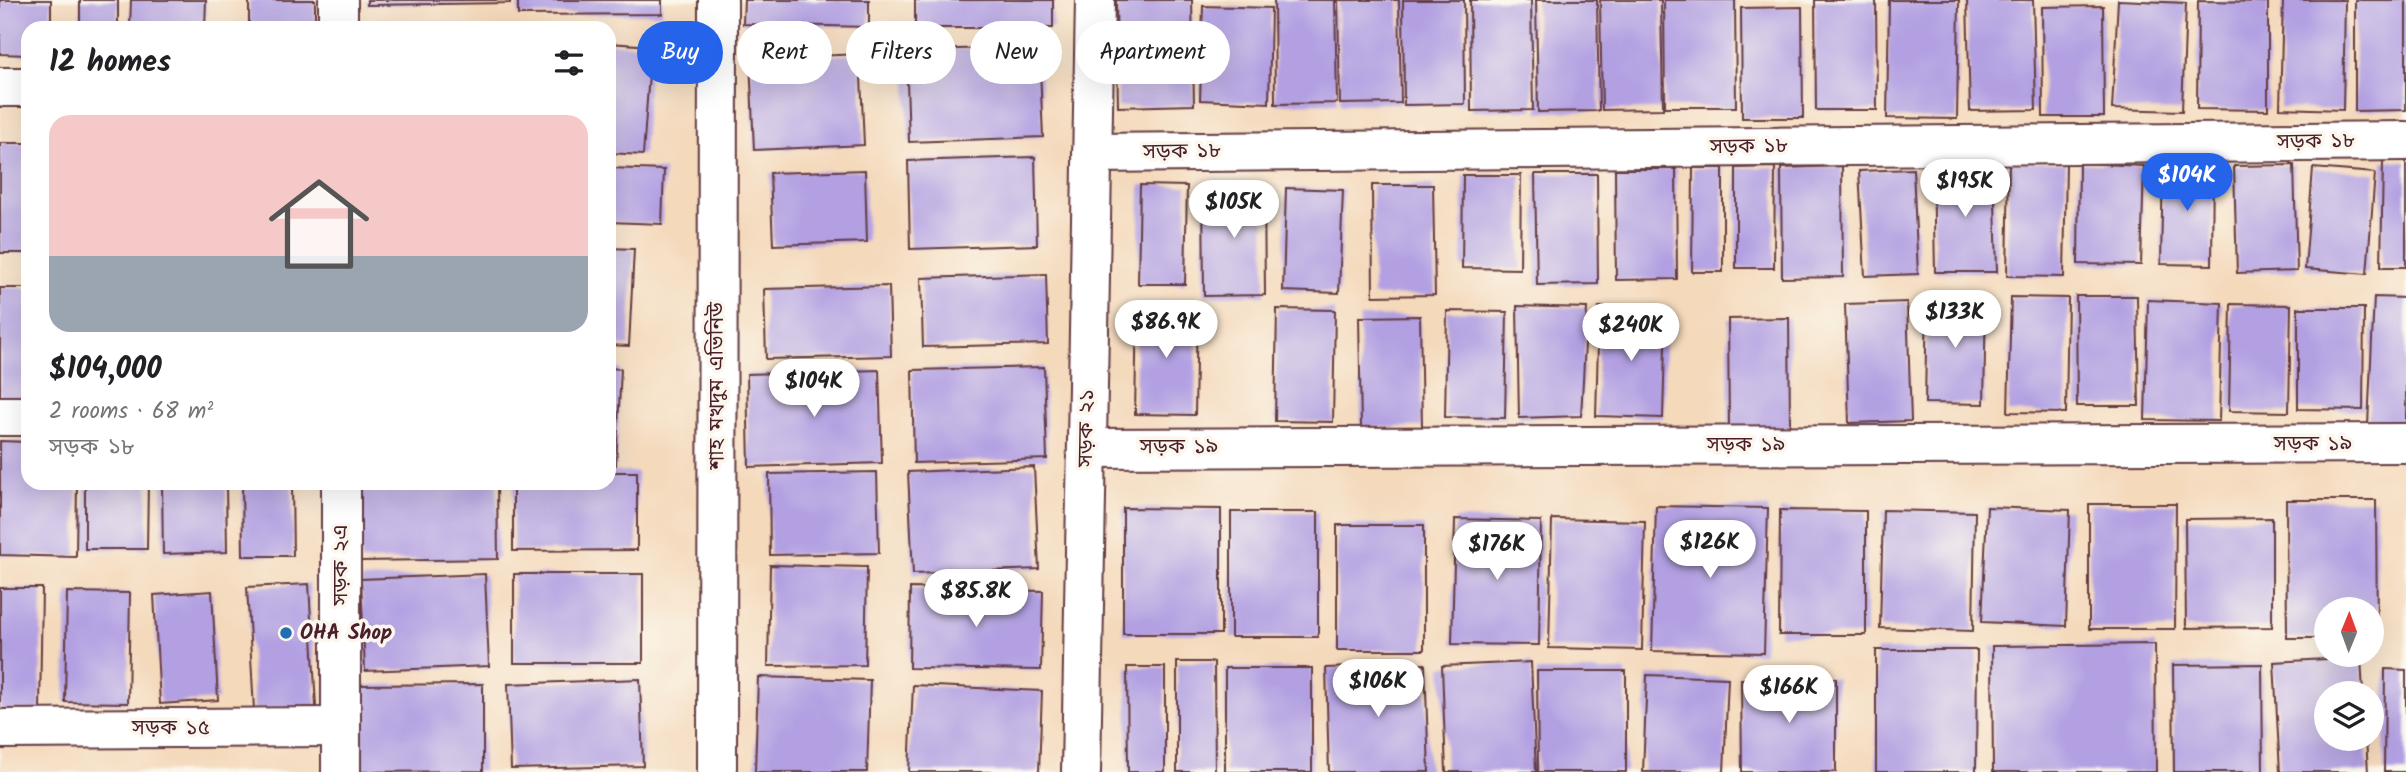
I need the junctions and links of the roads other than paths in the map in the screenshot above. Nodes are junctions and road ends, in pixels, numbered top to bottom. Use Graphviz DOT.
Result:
graph roads {
  1 [pos="338,0"];
  2 [pos="718,0"];
  3 [pos="1095,0"];
  4 [pos="338,21"];
  5 [pos="0,87"];
  6 [pos="21,87"];
  7 [pos="2406,141"];
  8 [pos="1092,153"];
  9 [pos="0,416"];
  10 [pos="21,416"];
  11 [pos="2406,443"];
  12 [pos="1087,448"];
  13 [pos="341,490"];
  14 [pos="341,727"];
  15 [pos="0,729"];
  16 [pos="341,772"];
  17 [pos="717,772"];
  18 [pos="1081,772"];
  1 -- 4 [label="street"];
  2 -- 17 [label="street, শাহ মখদুম এভিনিউ"];
  3 -- 8 [label="street, সড়ক ২১"];
  5 -- 6 [label="street"];
  7 -- 8 [label="street, সড়ক ১৮"];
  8 -- 12 [label="street, সড়ক ২১"];
  9 -- 10 [label="street"];
  11 -- 12 [label="street, সড়ক ১৯"];
  12 -- 18 [label="street, সড়ক ২১"];
  13 -- 14 [label="street, সড়ক ২এ"];
  14 -- 15 [label="street, সড়ক ১৫"];
  14 -- 16 [label="street, সড়ক ২এ"];
}
